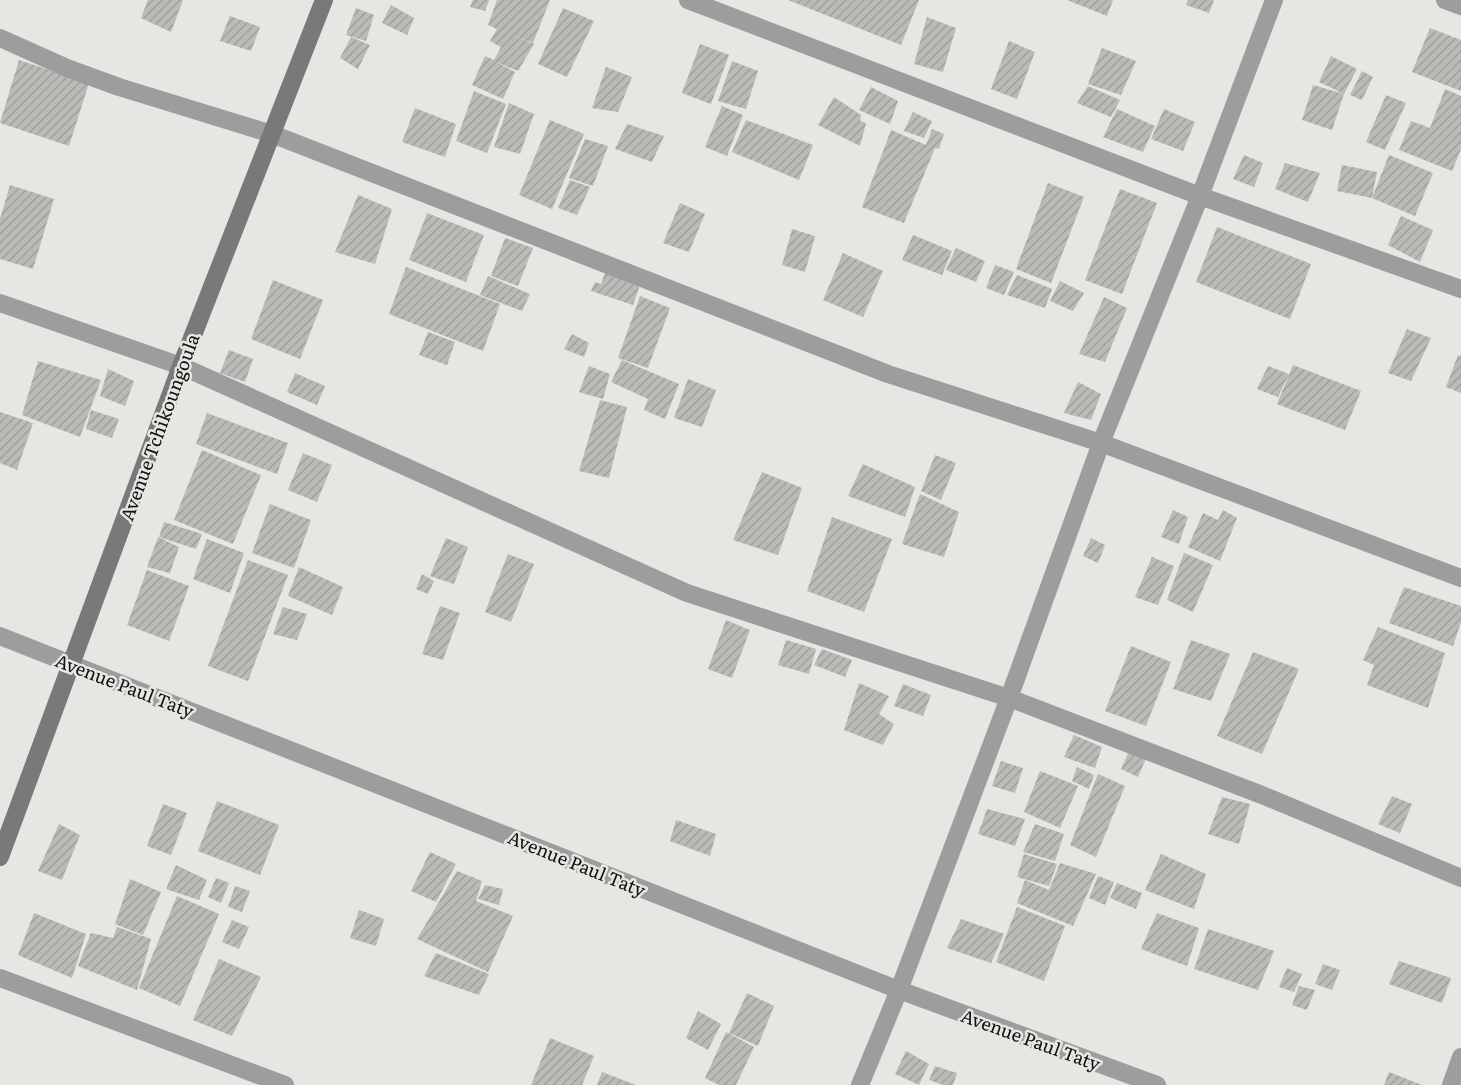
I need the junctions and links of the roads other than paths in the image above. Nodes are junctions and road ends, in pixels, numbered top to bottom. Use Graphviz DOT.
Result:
graph roads {
  1 [pos="324,0"];
  2 [pos="688,0"];
  3 [pos="1274,0"];
  4 [pos="1445,0"];
  5 [pos="1461,6"];
  6 [pos="0,38"];
  7 [pos="272,134"];
  8 [pos="1200,196"];
  9 [pos="1461,289"];
  10 [pos="0,303"];
  11 [pos="181,366"];
  12 [pos="1101,443"];
  13 [pos="1461,578"];
  14 [pos="0,636"];
  15 [pos="72,663"];
  16 [pos="1009,698"];
  17 [pos="0,857"];
  18 [pos="1461,878"];
  19 [pos="0,978"];
  20 [pos="899,990"];
  21 [pos="1461,1057"];
  22 [pos="285,1085"];
  23 [pos="860,1085"];
  24 [pos="1157,1085"];
  25 [pos="1451,1085"];
  1 -- 7 [label="street, Avenue Tchikoungoula"];
  2 -- 8 [label="street"];
  3 -- 8 [label="street"];
  4 -- 5 [label="street"];
  6 -- 7 [label="street"];
  7 -- 11 [label="street, Avenue Tchikoungoula"];
  7 -- 12 [label="street"];
  8 -- 9 [label="street"];
  8 -- 12 [label="street"];
  10 -- 11 [label="street"];
  11 -- 15 [label="street, Avenue Tchikoungoula"];
  11 -- 16 [label="street"];
  12 -- 13 [label="street"];
  12 -- 16 [label="street"];
  14 -- 15 [label="street, Avenue Paul Taty"];
  15 -- 17 [label="street, Avenue Tchikoungoula"];
  15 -- 20 [label="street, Avenue Paul Taty"];
  16 -- 18 [label="street"];
  16 -- 20 [label="street"];
  19 -- 22 [label="street"];
  20 -- 23 [label="street"];
  20 -- 24 [label="street, Avenue Paul Taty"];
  21 -- 25 [label="street"];
}
